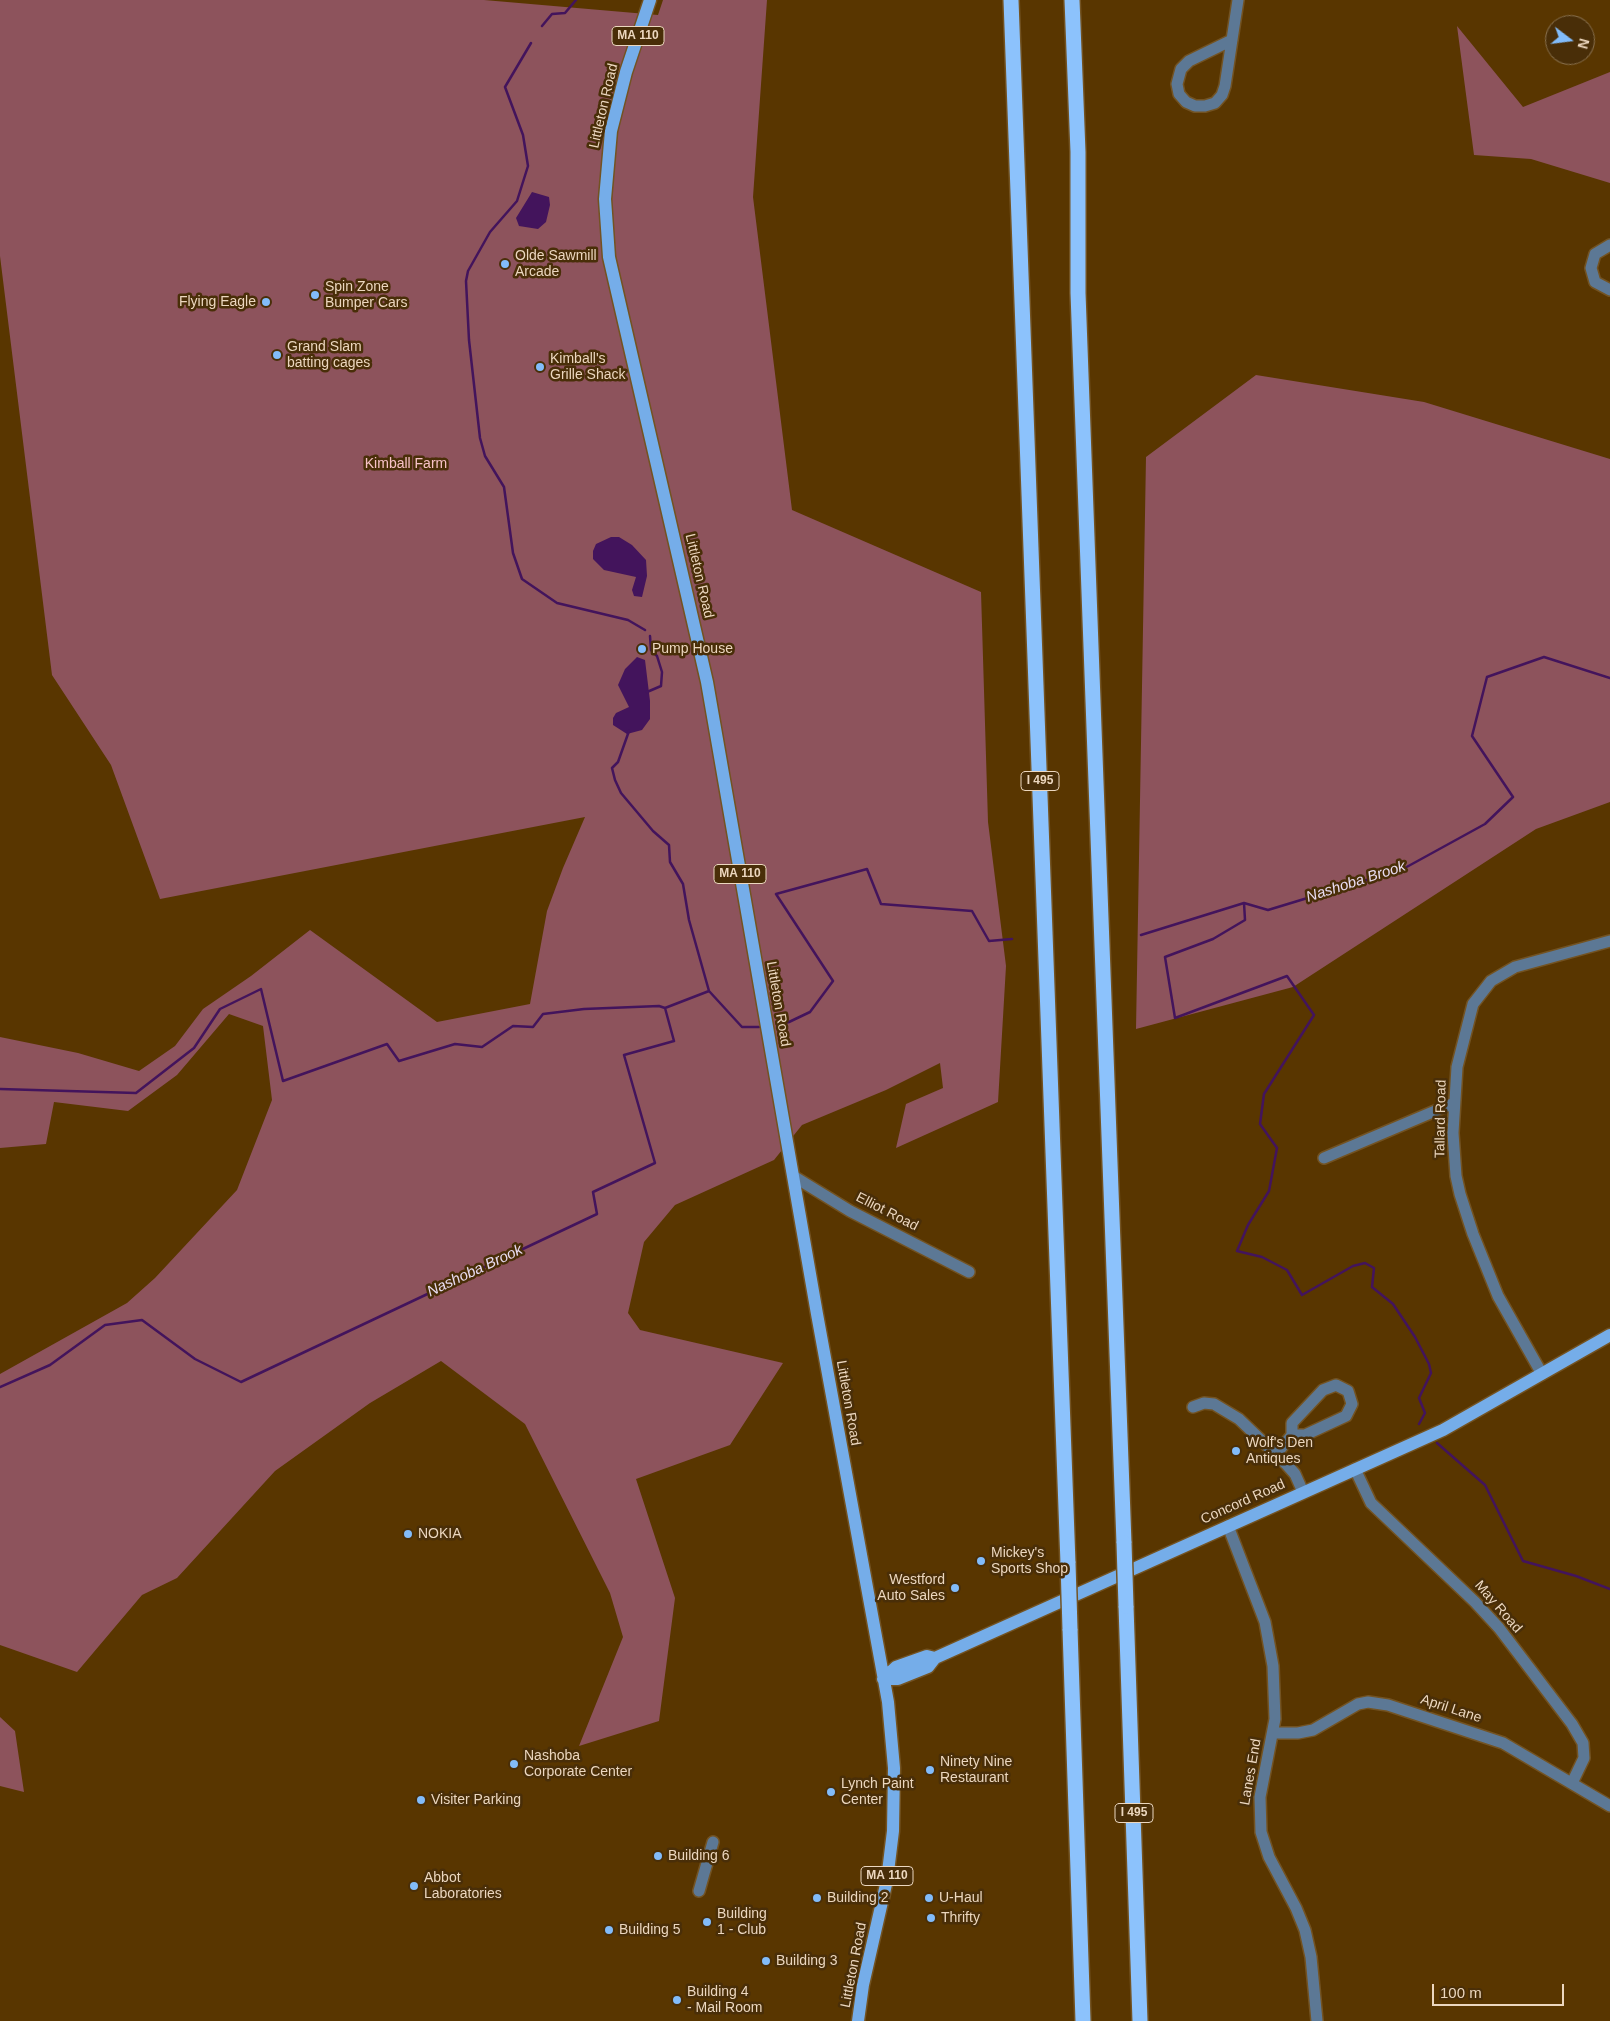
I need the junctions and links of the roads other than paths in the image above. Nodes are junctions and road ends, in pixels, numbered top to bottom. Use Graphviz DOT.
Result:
graph roads {
  1 [pos="650,0"];
  2 [pos="1011,0"];
  3 [pos="1072,0"];
  4 [pos="1238,0"];
  5 [pos="1232,40"];
  6 [pos="1610,246"];
  7 [pos="1610,290"];
  8 [pos="1610,942"];
  9 [pos="1454,1103"];
  10 [pos="1324,1158"];
  11 [pos="793,1176"];
  12 [pos="969,1272"];
  13 [pos="1610,1335"];
  14 [pos="1542,1374"];
  15 [pos="1193,1407"];
  16 [pos="1292,1435"];
  17 [pos="1276,1453"];
  18 [pos="1355,1469"];
  19 [pos="1303,1492"];
  20 [pos="1228,1526"];
  21 [pos="883,1680"];
  22 [pos="1273,1733"];
  23 [pos="1572,1783"];
  24 [pos="1610,1806"];
  25 [pos="712,1842"];
  26 [pos="699,1891"];
  27 [pos="858,2021"];
  28 [pos="1083,2021"];
  29 [pos="1140,2021"];
  30 [pos="1317,2021"];
  1 -- 11 [label="main road, Littleton Road / MA 110"];
  2 -- 28 [label="highway, I 495, bridge"];
  3 -- 29 [label="highway, I 495, bridge"];
  4 -- 5 [label="street"];
  5 -- 5 [label="street"];
  6 -- 7 [label="street"];
  8 -- 9 [label="street, Tallard Road"];
  9 -- 10 [label="street"];
  9 -- 14 [label="street, Tallard Road"];
  11 -- 12 [label="street, Elliot Road"];
  11 -- 21 [label="main road, Littleton Road / MA 110"];
  13 -- 14 [label="main road, Concord Road"];
  14 -- 18 [label="main road, Concord Road"];
  15 -- 17 [label="street"];
  16 -- 16 [label="street"];
  16 -- 17 [label="street"];
  17 -- 19 [label="street"];
  18 -- 19 [label="main road, Concord Road"];
  18 -- 23 [label="street, May Road"];
  19 -- 20 [label="main road, Concord Road"];
  20 -- 21 [label="main road, Concord Road"];
  20 -- 22 [label="street, Lanes End"];
  21 -- 27 [label="main road, Littleton Road / MA 110"];
  22 -- 23 [label="street, April Lane"];
  22 -- 30 [label="street, Lanes End"];
  23 -- 24 [label="street, April Lane"];
  25 -- 26 [label="street"];
}
